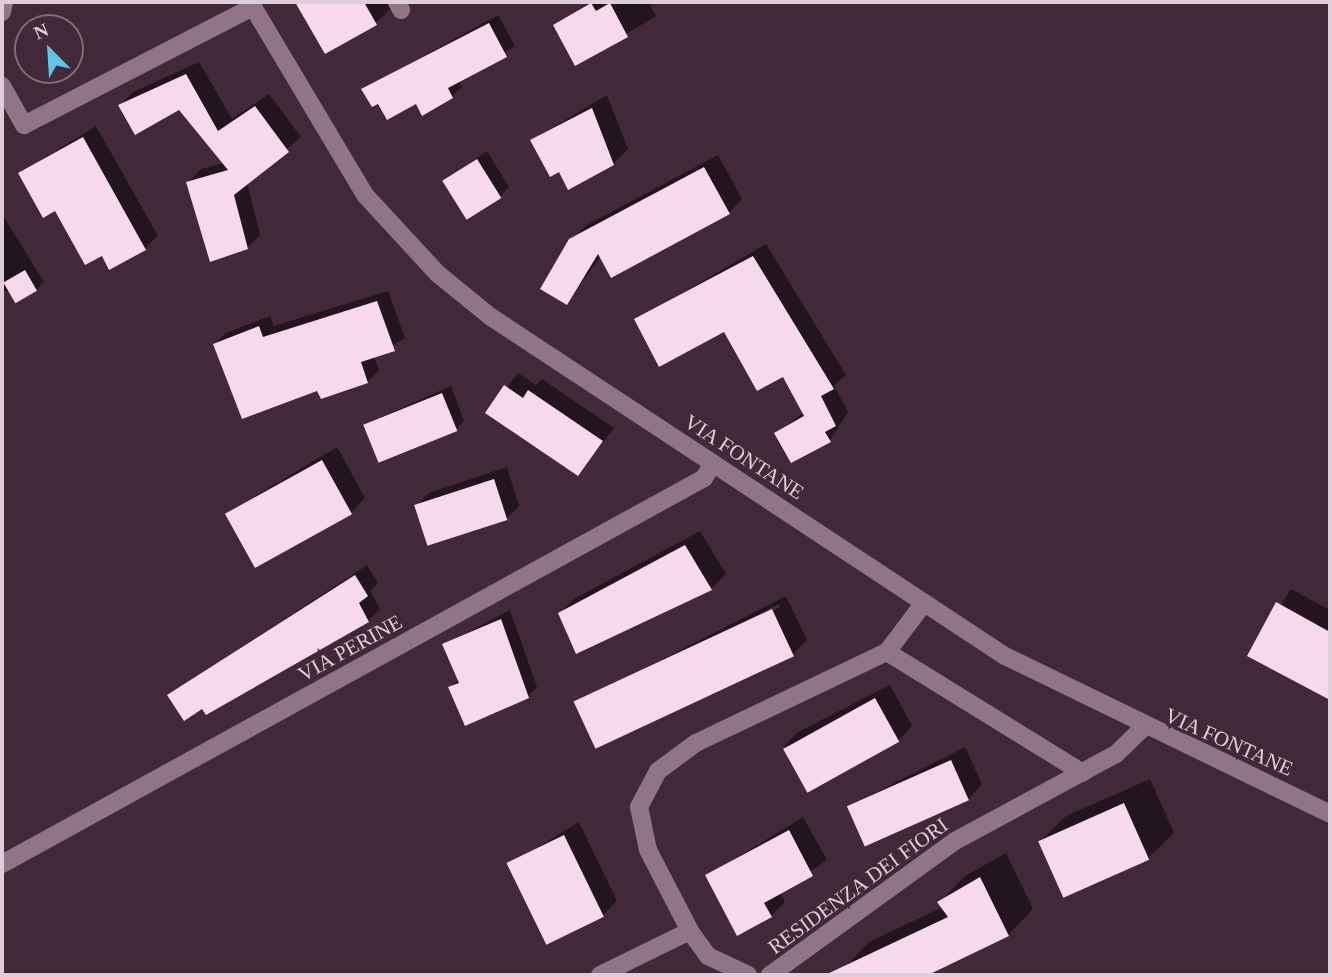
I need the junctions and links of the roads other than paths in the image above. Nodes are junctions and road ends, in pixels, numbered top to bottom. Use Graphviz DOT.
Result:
graph roads {
  1 [pos="4,2"];
  2 [pos="251,4"];
  3 [pos="2,12"];
  4 [pos="2,86"];
  5 [pos="713,463"];
  6 [pos="924,603"];
  7 [pos="887,652"];
  8 [pos="1143,728"];
  9 [pos="1083,773"];
  10 [pos="1330,814"];
  11 [pos="2,864"];
  12 [pos="690,931"];
  13 [pos="600,975"];
  14 [pos="748,975"];
  15 [pos="770,975"];
  1 -- 3 [label="street"];
  2 -- 4 [label="street"];
  2 -- 5 [label="street, VIA FONTANE"];
  5 -- 6 [label="street, VIA FONTANE"];
  5 -- 11 [label="street, VIA PERINE"];
  6 -- 7 [label="street"];
  6 -- 8 [label="street, VIA FONTANE"];
  7 -- 9 [label="street"];
  7 -- 12 [label="street"];
  8 -- 9 [label="street, RESIDENZA DEI FIORI"];
  8 -- 10 [label="street, VIA FONTANE"];
  9 -- 15 [label="street, RESIDENZA DEI FIORI"];
  12 -- 13 [label="street"];
  12 -- 14 [label="street"];
}
